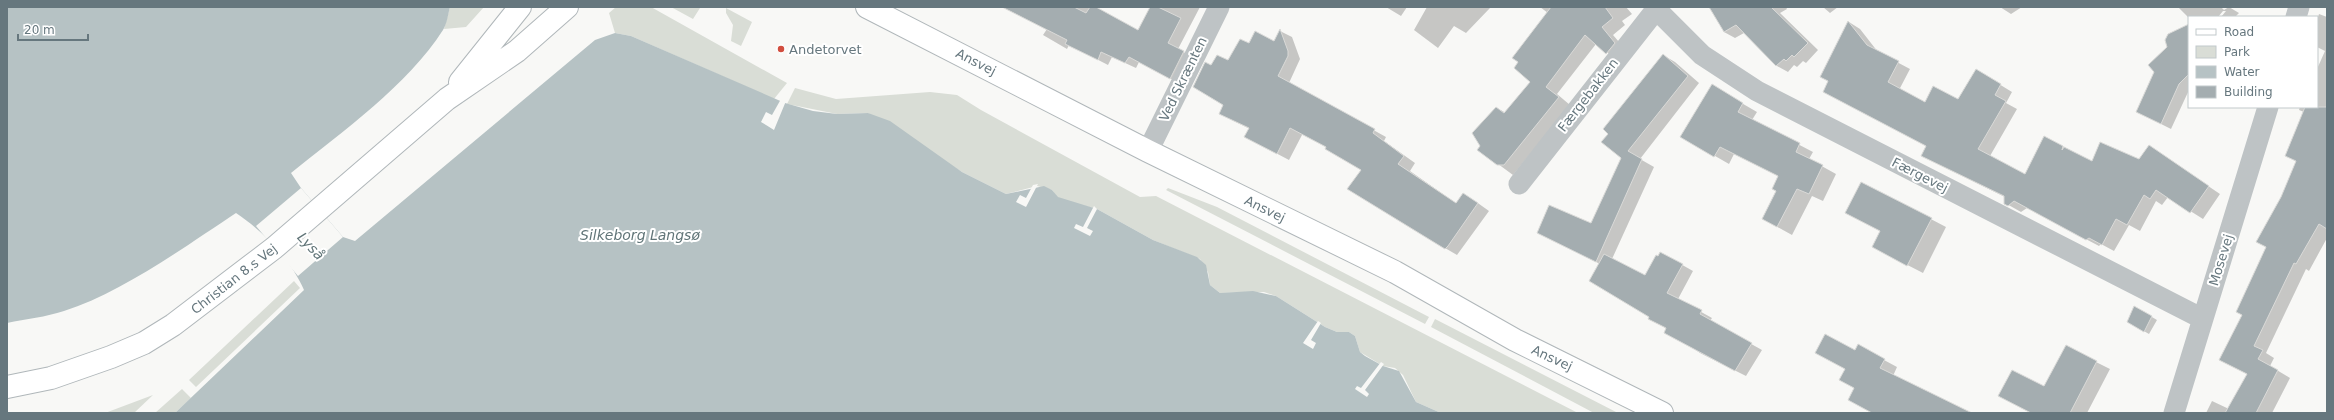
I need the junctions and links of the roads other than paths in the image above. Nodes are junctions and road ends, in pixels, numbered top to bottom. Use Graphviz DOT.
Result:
graph roads {
  1 [pos="520,7"];
  2 [pos="567,7"];
  3 [pos="866,7"];
  4 [pos="1219,7"];
  5 [pos="1656,8"];
  6 [pos="446,99"];
  7 [pos="2268,108"];
  8 [pos="1148,150"];
  9 [pos="1519,184"];
  10 [pos="2203,319"];
  11 [pos="7,387"];
  12 [pos="1662,413"];
  13 [pos="2174,413"];
  1 -- 6 [label="street, Christian 8.s Vej"];
  2 -- 6 [label="street, Christian 8.s Vej"];
  3 -- 8 [label="street, Ansvej"];
  4 -- 8 [label="street, Ved Skrænten"];
  5 -- 9 [label="street, Færgebakken"];
  5 -- 10 [label="street, Færgevej"];
  6 -- 11 [label="street, Christian 8.s Vej"];
  7 -- 10 [label="street, Mosevej"];
  8 -- 12 [label="street, Ansvej"];
  10 -- 13 [label="street, Mosevej"];
}
